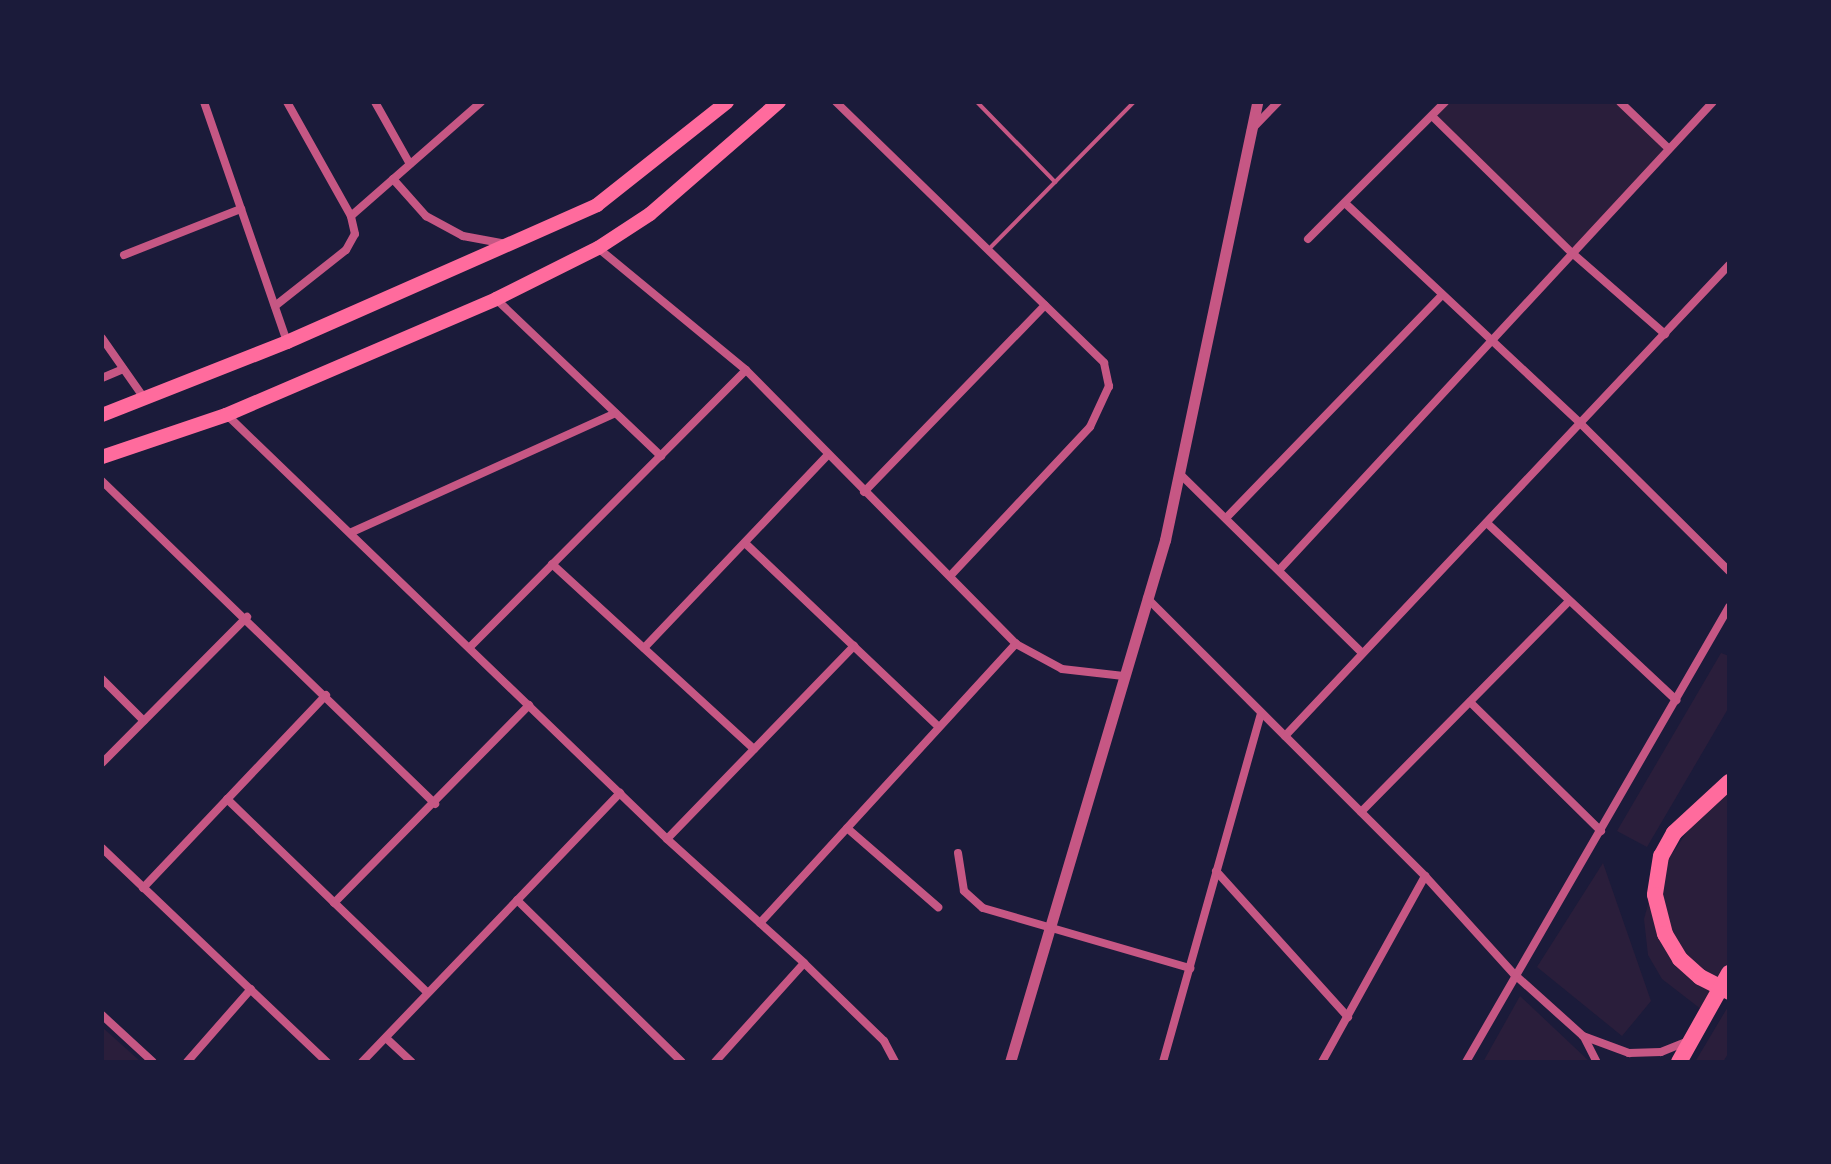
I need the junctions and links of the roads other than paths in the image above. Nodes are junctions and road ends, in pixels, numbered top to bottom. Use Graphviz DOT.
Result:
graph roads {
  1 [pos="204,102"];
  2 [pos="287,102"];
  3 [pos="375,102"];
  4 [pos="481,102"];
  5 [pos="779,102"];
  6 [pos="836,102"];
  7 [pos="977,102"];
  8 [pos="1134,102"];
  9 [pos="1257,102"];
  10 [pos="1278,102"];
  11 [pos="1445,102"];
  12 [pos="1620,102"];
  13 [pos="1713,102"];
  14 [pos="723,104"];
  15 [pos="1432,116"];
  16 [pos="1251,131"];
  17 [pos="1668,148"];
  18 [pos="410,164"];
  19 [pos="393,179"];
  20 [pos="1055,182"];
  21 [pos="1345,203"];
  22 [pos="241,209"];
  23 [pos="351,216"];
  24 [pos="1308,239"];
  25 [pos="509,244"];
  26 [pos="598,248"];
  27 [pos="986,251"];
  28 [pos="1571,252"];
  29 [pos="124,255"];
  30 [pos="1729,265"];
  31 [pos="1442,295"];
  32 [pos="496,299"];
  33 [pos="1045,305"];
  34 [pos="275,306"];
  35 [pos="1665,334"];
  36 [pos="102,338"];
  37 [pos="1489,340"];
  38 [pos="287,342"];
  39 [pos="123,369"];
  40 [pos="746,370"];
  41 [pos="102,378"];
  42 [pos="144,398"];
  43 [pos="615,413"];
  44 [pos="102,415"];
  45 [pos="226,415"];
  46 [pos="1581,424"];
  47 [pos="661,456"];
  48 [pos="102,457"];
  49 [pos="826,457"];
  50 [pos="1179,473"];
  51 [pos="102,481"];
  52 [pos="864,492"];
  53 [pos="1228,516"];
  54 [pos="1488,524"];
  55 [pos="352,532"];
  56 [pos="745,543"];
  57 [pos="552,564"];
  58 [pos="1281,568"];
  59 [pos="1729,571"];
  60 [pos="950,576"];
  61 [pos="1147,598"];
  62 [pos="1568,602"];
  63 [pos="1729,607"];
  64 [pos="247,617"];
  65 [pos="1016,644"];
  66 [pos="854,646"];
  67 [pos="470,647"];
  68 [pos="644,648"];
  69 [pos="1362,653"];
  70 [pos="1124,676"];
  71 [pos="102,679"];
  72 [pos="326,695"];
  73 [pos="1676,700"];
  74 [pos="1470,702"];
  75 [pos="529,705"];
  76 [pos="1261,713"];
  77 [pos="144,721"];
  78 [pos="939,727"];
  79 [pos="1285,736"];
  80 [pos="754,749"];
  81 [pos="102,763"];
  82 [pos="1729,782"];
  83 [pos="620,793"];
  84 [pos="227,799"];
  85 [pos="435,804"];
  86 [pos="1361,812"];
  87 [pos="847,828"];
  88 [pos="1601,831"];
  89 [pos="667,839"];
  90 [pos="102,848"];
  91 [pos="958,853"];
  92 [pos="1216,871"];
  93 [pos="1425,876"];
  94 [pos="143,888"];
  95 [pos="517,900"];
  96 [pos="334,903"];
  97 [pos="938,907"];
  98 [pos="760,923"];
  99 [pos="1049,927"];
  100 [pos="804,963"];
  101 [pos="1190,968"];
  102 [pos="1729,973"];
  103 [pos="1514,974"];
  104 [pos="251,989"];
  105 [pos="1729,992"];
  106 [pos="428,993"];
  107 [pos="102,1015"];
  108 [pos="1348,1017"];
  109 [pos="1583,1036"];
  110 [pos="386,1038"];
  111 [pos="1691,1039"];
  112 [pos="153,1062"];
  113 [pos="187,1062"];
  114 [pos="327,1062"];
  115 [pos="362,1062"];
  116 [pos="412,1062"];
  117 [pos="682,1062"];
  118 [pos="715,1062"];
  119 [pos="895,1062"];
  120 [pos="1010,1062"];
  121 [pos="1163,1062"];
  122 [pos="1322,1062"];
  123 [pos="1466,1062"];
  124 [pos="1597,1062"];
  125 [pos="1679,1062"];
  1 -- 22 [label="street"];
  2 -- 23 [label="street"];
  3 -- 18 [label="street"];
  4 -- 18 [label="street"];
  5 -- 26 [label="highway"];
  6 -- 27 [label="street"];
  7 -- 20 [label="lane"];
  8 -- 20 [label="lane"];
  9 -- 16 [label="street"];
  10 -- 16 [label="street"];
  11 -- 15 [label="street"];
  12 -- 17 [label="street"];
  13 -- 17 [label="street"];
  14 -- 25 [label="highway"];
  15 -- 21 [label="street"];
  15 -- 28 [label="street"];
  16 -- 50 [label="street"];
  17 -- 28 [label="street"];
  18 -- 19 [label="street"];
  19 -- 23 [label="street"];
  19 -- 25 [label="street"];
  20 -- 27 [label="lane"];
  21 -- 24 [label="street"];
  21 -- 31 [label="street"];
  22 -- 29 [label="street"];
  22 -- 34 [label="street"];
  23 -- 34 [label="street"];
  25 -- 38 [label="highway"];
  26 -- 32 [label="highway"];
  26 -- 40 [label="street"];
  27 -- 33 [label="street"];
  28 -- 35 [label="street"];
  28 -- 37 [label="street"];
  30 -- 35 [label="street"];
  31 -- 37 [label="street"];
  31 -- 53 [label="street"];
  32 -- 43 [label="street"];
  32 -- 45 [label="highway"];
  33 -- 52 [label="street"];
  33 -- 60 [label="street"];
  34 -- 38 [label="street"];
  35 -- 46 [label="street"];
  36 -- 39 [label="street"];
  37 -- 46 [label="street"];
  37 -- 58 [label="street"];
  38 -- 42 [label="highway"];
  39 -- 41 [label="street"];
  39 -- 42 [label="street"];
  40 -- 47 [label="street"];
  40 -- 49 [label="street"];
  42 -- 44 [label="highway"];
  43 -- 47 [label="street"];
  43 -- 55 [label="street"];
  45 -- 48 [label="highway"];
  45 -- 55 [label="street"];
  46 -- 54 [label="street"];
  46 -- 59 [label="street"];
  47 -- 57 [label="street"];
  49 -- 52 [label="street"];
  49 -- 56 [label="street"];
  50 -- 53 [label="street"];
  50 -- 61 [label="street"];
  51 -- 64 [label="street"];
  52 -- 60 [label="street"];
  53 -- 58 [label="street"];
  54 -- 62 [label="street"];
  54 -- 69 [label="street"];
  55 -- 67 [label="street"];
  56 -- 66 [label="street"];
  56 -- 68 [label="street"];
  57 -- 67 [label="street"];
  57 -- 68 [label="street"];
  58 -- 69 [label="street"];
  60 -- 65 [label="street"];
  61 -- 70 [label="street"];
  61 -- 76 [label="street"];
  62 -- 73 [label="street"];
  62 -- 74 [label="street"];
  63 -- 73 [label="street"];
  64 -- 72 [label="street"];
  64 -- 77 [label="street"];
  65 -- 70 [label="street"];
  65 -- 78 [label="street"];
  66 -- 78 [label="street"];
  66 -- 80 [label="street"];
  67 -- 75 [label="street"];
  68 -- 80 [label="street"];
  69 -- 79 [label="street"];
  70 -- 99 [label="street"];
  71 -- 77 [label="street"];
  72 -- 84 [label="street"];
  72 -- 85 [label="street"];
  73 -- 88 [label="street"];
  74 -- 86 [label="street"];
  74 -- 88 [label="street"];
  75 -- 83 [label="street"];
  75 -- 85 [label="street"];
  76 -- 79 [label="street"];
  76 -- 92 [label="street"];
  77 -- 81 [label="street"];
  78 -- 87 [label="street"];
  79 -- 86 [label="street"];
  80 -- 89 [label="street"];
  82 -- 105 [label="highway"];
  83 -- 89 [label="street"];
  83 -- 95 [label="street"];
  84 -- 94 [label="street"];
  84 -- 96 [label="street"];
  85 -- 96 [label="street"];
  86 -- 93 [label="street"];
  87 -- 97 [label="street"];
  87 -- 98 [label="street"];
  88 -- 103 [label="street"];
  89 -- 98 [label="street"];
  90 -- 94 [label="street"];
  91 -- 99 [label="street"];
  92 -- 101 [label="street"];
  92 -- 108 [label="street"];
  93 -- 103 [label="street"];
  93 -- 108 [label="street"];
  94 -- 104 [label="street"];
  95 -- 106 [label="street"];
  95 -- 117 [label="street"];
  96 -- 106 [label="street"];
  98 -- 100 [label="street"];
  99 -- 101 [label="street"];
  99 -- 120 [label="street"];
  100 -- 118 [label="street"];
  100 -- 119 [label="street"];
  101 -- 121 [label="street"];
  102 -- 111 [label="highway"];
  103 -- 109 [label="street"];
  103 -- 123 [label="street"];
  104 -- 113 [label="street"];
  104 -- 114 [label="street"];
  106 -- 110 [label="street"];
  107 -- 112 [label="street"];
  108 -- 122 [label="street"];
  109 -- 111 [label="street"];
  109 -- 124 [label="street"];
  110 -- 115 [label="street"];
  110 -- 116 [label="street"];
  111 -- 125 [label="highway"];
}
